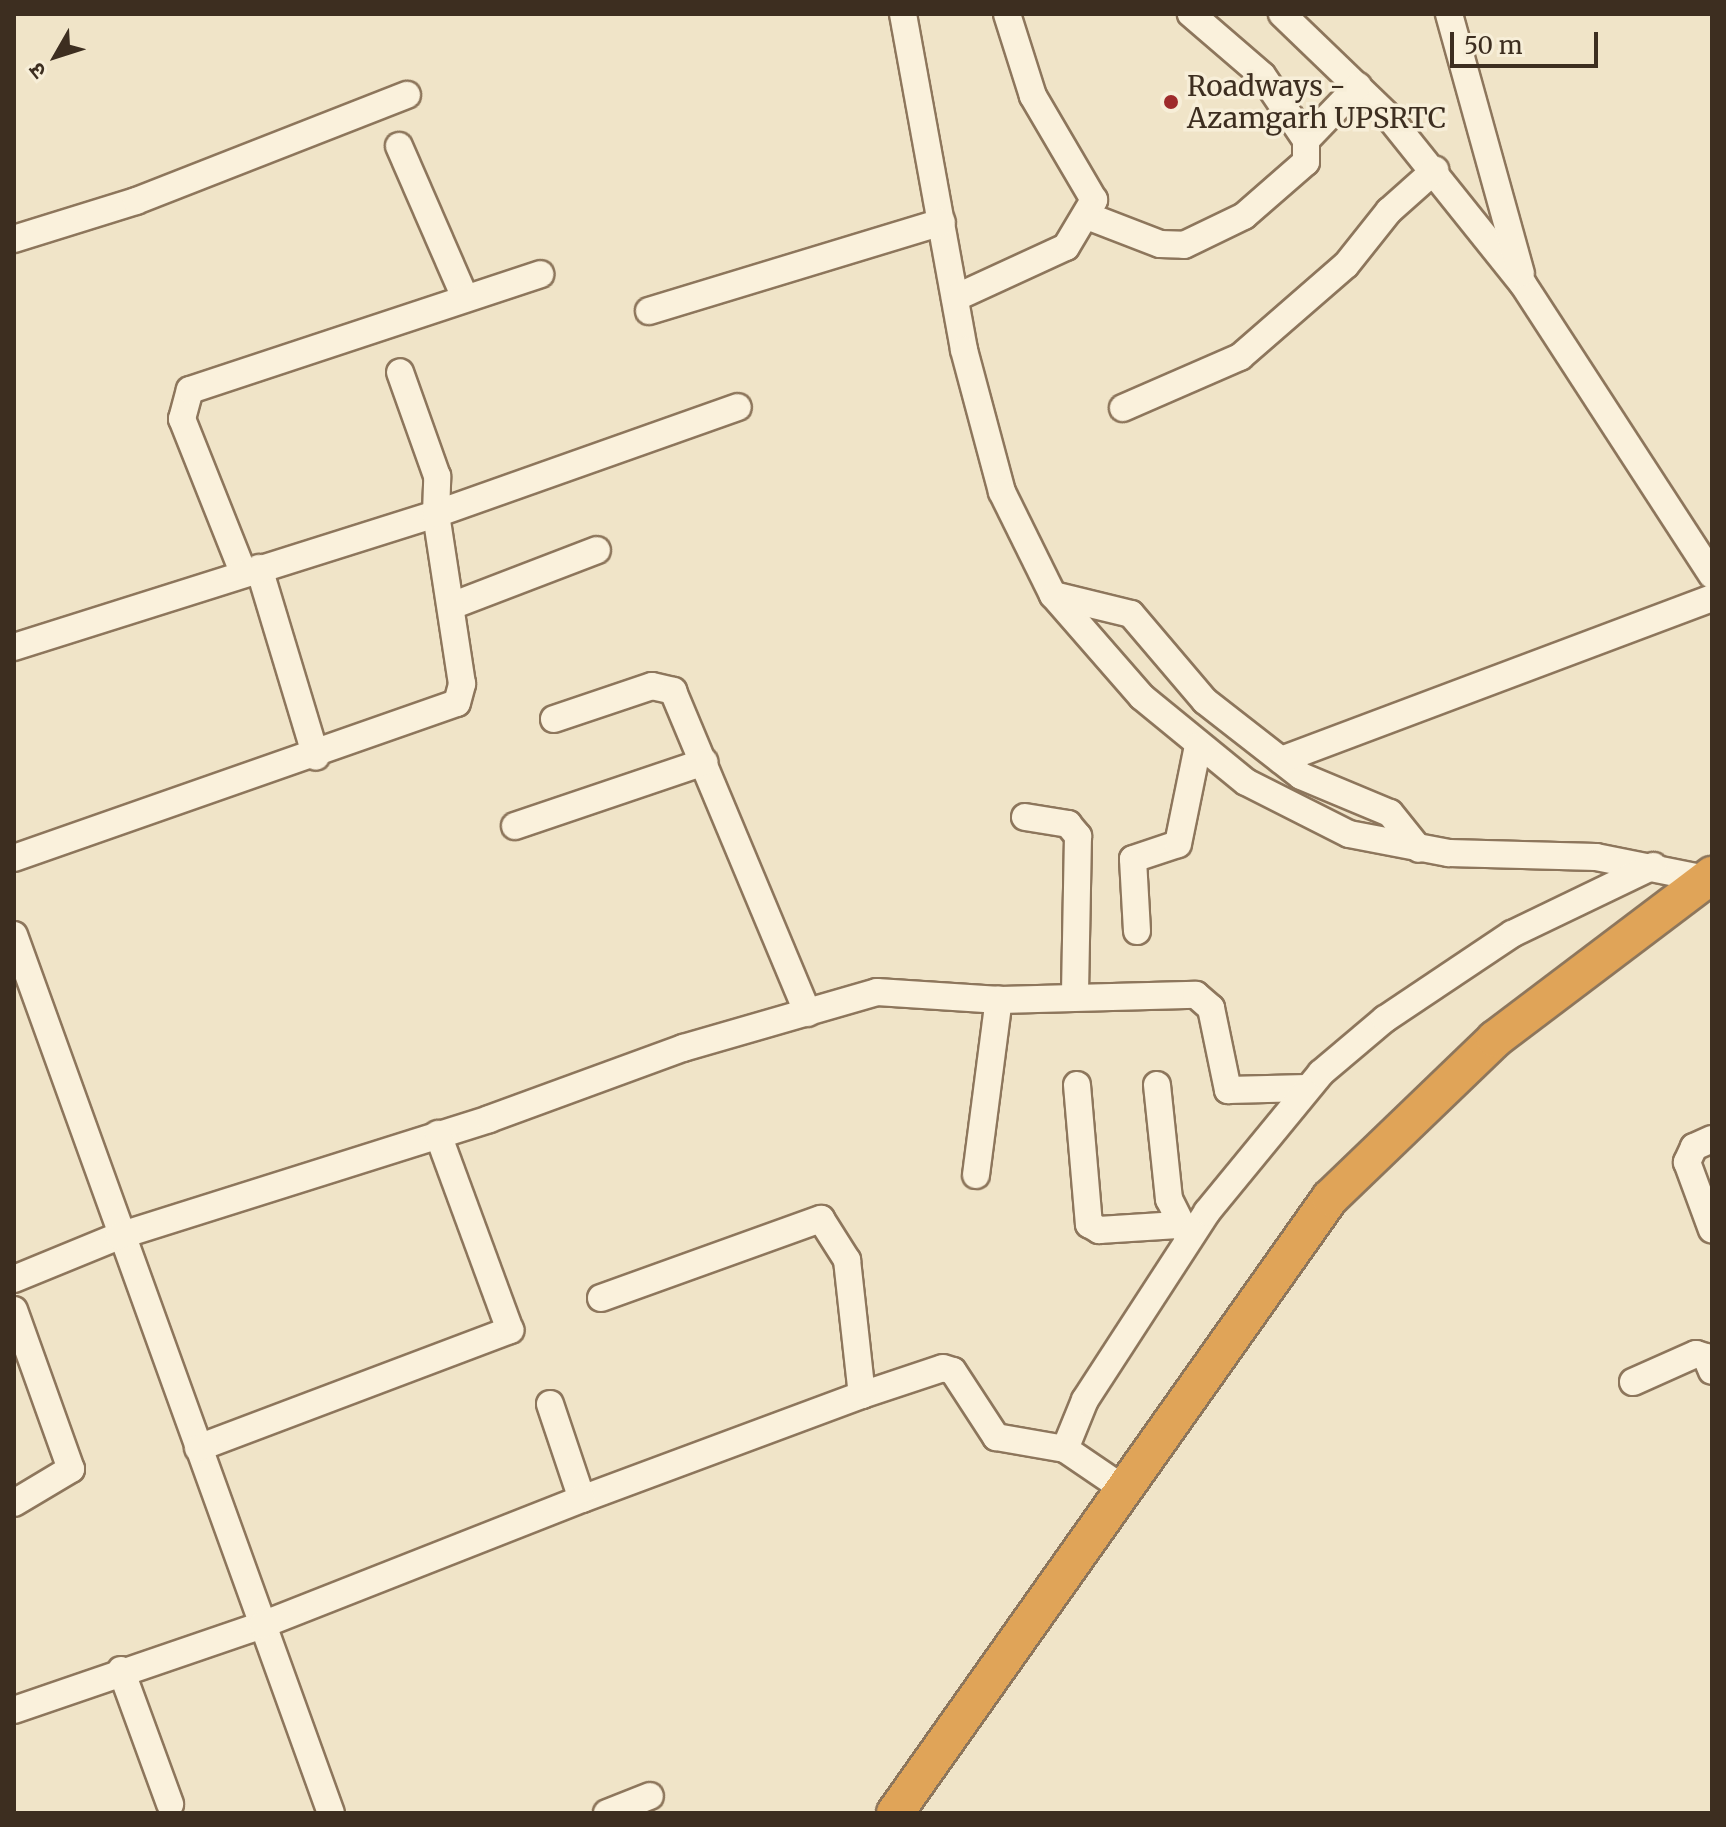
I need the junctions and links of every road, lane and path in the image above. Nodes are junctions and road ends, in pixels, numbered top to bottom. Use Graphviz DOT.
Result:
graph roads {
  1 [pos="903,14"];
  2 [pos="1007,14"];
  3 [pos="1191,14"];
  4 [pos="1282,14"];
  5 [pos="1449,14"];
  6 [pos="1358,86"];
  7 [pos="407,95"];
  8 [pos="1306,140"];
  9 [pos="399,146"];
  10 [pos="1435,170"];
  11 [pos="1090,217"];
  12 [pos="942,222"];
  13 [pos="14,239"];
  14 [pos="540,274"];
  15 [pos="1523,284"];
  16 [pos="465,298"];
  17 [pos="955,298"];
  18 [pos="649,311"];
  19 [pos="400,372"];
  20 [pos="738,407"];
  21 [pos="1123,408"];
  22 [pos="436,514"];
  23 [pos="597,550"];
  24 [pos="251,570"];
  25 [pos="1712,575"];
  26 [pos="1053,595"];
  27 [pos="1712,598"];
  28 [pos="454,605"];
  29 [pos="14,647"];
  30 [pos="554,719"];
  31 [pos="1198,746"];
  32 [pos="316,757"];
  33 [pos="1281,760"];
  34 [pos="704,762"];
  35 [pos="1025,817"];
  36 [pos="515,826"];
  37 [pos="1419,849"];
  38 [pos="14,858"];
  39 [pos="1653,866"];
  40 [pos="1709,877"];
  41 [pos="1137,931"];
  42 [pos="14,935"];
  43 [pos="1075,997"];
  44 [pos="999,999"];
  45 [pos="808,1013"];
  46 [pos="1077,1085"];
  47 [pos="1157,1085"];
  48 [pos="1307,1088"];
  49 [pos="438,1134"];
  50 [pos="1712,1139"];
  51 [pos="976,1175"];
  52 [pos="1712,1230"];
  53 [pos="1184,1232"];
  54 [pos="119,1236"];
  55 [pos="14,1279"];
  56 [pos="601,1298"];
  57 [pos="14,1310"];
  58 [pos="1712,1371"];
  59 [pos="1633,1382"];
  60 [pos="862,1395"];
  61 [pos="550,1404"];
  62 [pos="198,1448"];
  63 [pos="1065,1449"];
  64 [pos="1121,1487"];
  65 [pos="582,1499"];
  66 [pos="14,1503"];
  67 [pos="262,1625"];
  68 [pos="121,1670"];
  69 [pos="14,1710"];
  70 [pos="650,1796"];
  71 [pos="170,1804"];
  72 [pos="331,1813"];
  73 [pos="607,1813"];
  74 [pos="895,1813"];
  1 -- 12 [label="street"];
  2 -- 11 [label="street"];
  3 -- 8 [label="street"];
  4 -- 6 [label="street"];
  5 -- 15 [label="street"];
  6 -- 8 [label="street"];
  6 -- 10 [label="street"];
  7 -- 13 [label="street"];
  8 -- 11 [label="street"];
  9 -- 16 [label="street"];
  10 -- 15 [label="street"];
  10 -- 21 [label="street"];
  11 -- 17 [label="street"];
  12 -- 17 [label="street"];
  12 -- 18 [label="street"];
  14 -- 16 [label="street"];
  15 -- 25 [label="street"];
  16 -- 24 [label="street"];
  17 -- 26 [label="street"];
  19 -- 22 [label="street"];
  20 -- 22 [label="street"];
  22 -- 24 [label="street"];
  22 -- 28 [label="street"];
  23 -- 28 [label="street"];
  24 -- 29 [label="street"];
  24 -- 32 [label="street"];
  26 -- 31 [label="street"];
  26 -- 33 [label="street"];
  27 -- 33 [label="street"];
  28 -- 32 [label="street"];
  30 -- 34 [label="street"];
  31 -- 37 [label="street"];
  31 -- 41 [label="street"];
  32 -- 38 [label="street"];
  33 -- 37 [label="street"];
  34 -- 36 [label="street"];
  34 -- 45 [label="street"];
  35 -- 43 [label="street"];
  37 -- 39 [label="street"];
  39 -- 40 [label="street"];
  39 -- 48 [label="street"];
  40 -- 64 [label="highway"];
  42 -- 54 [label="street"];
  43 -- 44 [label="street"];
  43 -- 48 [label="street"];
  44 -- 45 [label="street"];
  44 -- 51 [label="street"];
  45 -- 49 [label="street"];
  46 -- 53 [label="street"];
  47 -- 53 [label="street"];
  48 -- 53 [label="street"];
  49 -- 54 [label="street"];
  49 -- 62 [label="street"];
  50 -- 52 [label="street"];
  53 -- 63 [label="street"];
  54 -- 55 [label="street"];
  54 -- 62 [label="street"];
  56 -- 60 [label="street"];
  57 -- 66 [label="street"];
  58 -- 59 [label="street"];
  60 -- 63 [label="street"];
  60 -- 65 [label="street"];
  61 -- 65 [label="street"];
  62 -- 67 [label="street"];
  63 -- 64 [label="street"];
  64 -- 74 [label="highway"];
  65 -- 67 [label="street"];
  67 -- 68 [label="street"];
  67 -- 72 [label="street"];
  68 -- 69 [label="street"];
  68 -- 71 [label="street"];
  70 -- 73 [label="street"];
}
